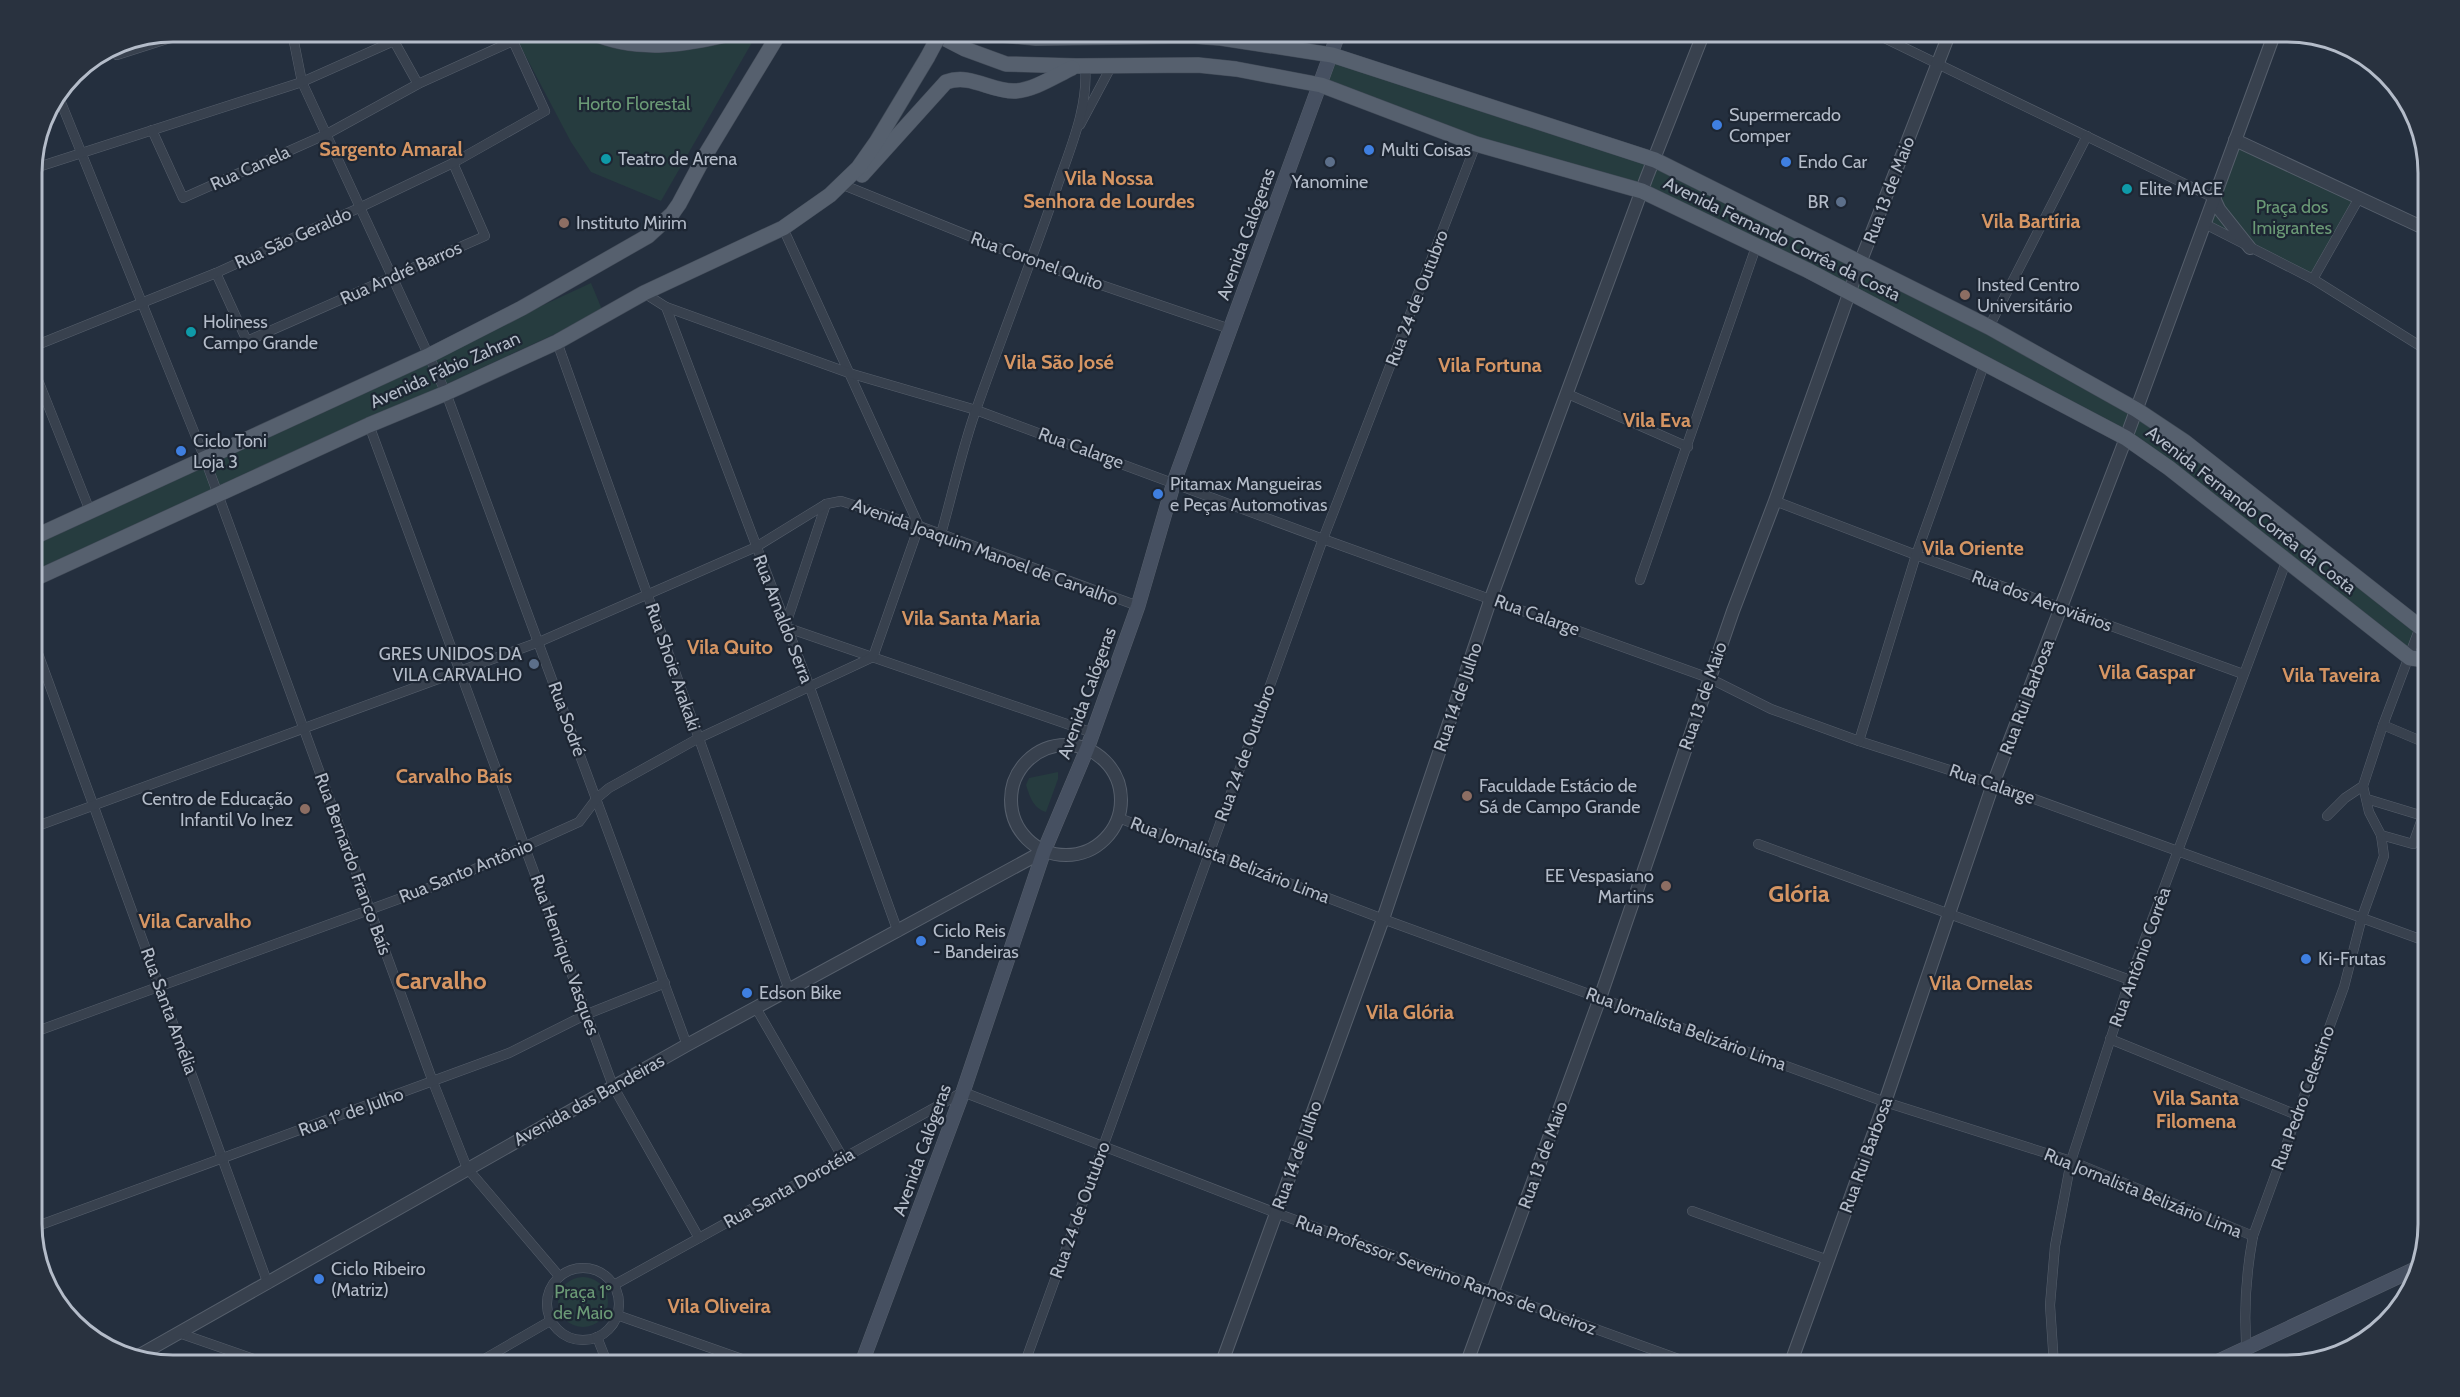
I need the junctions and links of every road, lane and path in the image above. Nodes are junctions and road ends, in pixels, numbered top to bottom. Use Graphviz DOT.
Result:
graph roads {
  1 [pos="294,42"];
  2 [pos="381,42"];
  3 [pos="396,42"];
  4 [pos="511,42"];
  5 [pos="513,42"];
  6 [pos="618,42"];
  7 [pos="692,42"];
  8 [pos="774,42"];
  9 [pos="936,42"];
  10 [pos="950,42"];
  11 [pos="1247,42"];
  12 [pos="1336,42"];
  13 [pos="1700,42"];
  14 [pos="1893,42"];
  15 [pos="1946,42"];
  16 [pos="2271,42"];
  17 [pos="149,45"];
  18 [pos="118,55"];
  19 [pos="1332,55"];
  20 [pos="1938,64"];
  21 [pos="1112,65"];
  22 [pos="1080,66"];
  23 [pos="302,82"];
  24 [pos="418,84"];
  25 [pos="1320,86"];
  26 [pos="62,104"];
  27 [pos="545,111"];
  28 [pos="152,130"];
  29 [pos="327,134"];
  30 [pos="1075,135"];
  31 [pos="2087,136"];
  32 [pos="2235,140"];
  33 [pos="1476,144"];
  34 [pos="82,153"];
  35 [pos="1656,160"];
  36 [pos="453,164"];
  37 [pos="42,166"];
  38 [pos="839,189"];
  39 [pos="1642,191"];
  40 [pos="2214,198"];
  41 [pos="2359,198"];
  42 [pos="361,207"];
  43 [pos="2205,224"];
  44 [pos="2418,225"];
  45 [pos="783,228"];
  46 [pos="1757,244"];
  47 [pos="2250,248"];
  48 [pos="1031,261"];
  49 [pos="1860,263"];
  50 [pos="216,273"];
  51 [pos="393,277"];
  52 [pos="2313,279"];
  53 [pos="1850,293"];
  54 [pos="644,294"];
  55 [pos="142,303"];
  56 [pos="666,307"];
  57 [pos="1989,327"];
  58 [pos="1230,329"];
  59 [pos="557,342"];
  60 [pos="42,343"];
  61 [pos="2418,345"];
  62 [pos="430,356"];
  63 [pos="1985,362"];
  64 [pos="849,373"];
  65 [pos="42,390"];
  66 [pos="446,393"];
  67 [pos="1568,394"];
  68 [pos="976,410"];
  69 [pos="2137,410"];
  70 [pos="369,425"];
  71 [pos="2126,438"];
  72 [pos="1688,447"];
  73 [pos="205,459"];
  74 [pos="1174,482"];
  75 [pos="218,494"];
  76 [pos="1775,501"];
  77 [pos="826,504"];
  78 [pos="90,512"];
  79 [pos="919,526"];
  80 [pos="42,534"];
  81 [pos="941,534"];
  82 [pos="1323,539"];
  83 [pos="756,547"];
  84 [pos="1916,555"];
  85 [pos="2286,562"];
  86 [pos="42,575"];
  87 [pos="1640,580"];
  88 [pos="648,594"];
  89 [pos="1491,598"];
  90 [pos="1138,606"];
  91 [pos="2060,608"];
  92 [pos="2418,621"];
  93 [pos="785,627"];
  94 [pos="2418,640"];
  95 [pos="539,642"];
  96 [pos="873,657"];
  97 [pos="2410,658"];
  98 [pos="2418,659"];
  99 [pos="42,664"];
  100 [pos="460,671"];
  101 [pos="2243,674"];
  102 [pos="1709,678"];
  103 [pos="809,685"];
  104 [pos="2383,725"];
  105 [pos="303,728"];
  106 [pos="1093,733"];
  107 [pos="697,739"];
  108 [pos="2418,740"];
  109 [pos="1859,741"];
  110 [pos="1087,749"];
  111 [pos="1993,784"];
  112 [pos="2363,786"];
  113 [pos="597,798"];
  114 [pos="2367,799"];
  115 [pos="94,805"];
  116 [pos="2418,814"];
  117 [pos="2327,816"];
  118 [pos="1119,818"];
  119 [pos="42,824"];
  120 [pos="2418,830"];
  121 [pos="2381,835"];
  122 [pos="1758,844"];
  123 [pos="526,847"];
  124 [pos="1044,851"];
  125 [pos="2178,851"];
  126 [pos="1209,852"];
  127 [pos="370,909"];
  128 [pos="1948,913"];
  129 [pos="2362,917"];
  130 [pos="1383,919"];
  131 [pos="898,932"];
  132 [pos="2418,938"];
  133 [pos="2130,980"];
  134 [pos="664,983"];
  135 [pos="160,986"];
  136 [pos="789,990"];
  137 [pos="1600,998"];
  138 [pos="756,1008"];
  139 [pos="585,1015"];
  140 [pos="42,1029"];
  141 [pos="2110,1039"];
  142 [pos="687,1045"];
  143 [pos="433,1082"];
  144 [pos="613,1086"];
  145 [pos="963,1092"];
  146 [pos="1885,1102"];
  147 [pos="2297,1115"];
  148 [pos="1103,1146"];
  149 [pos="223,1158"];
  150 [pos="843,1158"];
  151 [pos="2071,1161"];
  152 [pos="467,1168"];
  153 [pos="1692,1210"];
  154 [pos="1276,1213"];
  155 [pos="42,1224"];
  156 [pos="2253,1236"];
  157 [pos="699,1238"];
  158 [pos="1828,1260"];
  159 [pos="2409,1272"];
  160 [pos="559,1276"];
  161 [pos="268,1284"];
  162 [pos="614,1285"];
  163 [pos="1493,1292"];
  164 [pos="617,1315"];
  165 [pos="550,1321"];
  166 [pos="179,1333"];
  167 [pos="597,1337"];
  168 [pos="2246,1349"];
  169 [pos="145,1352"];
  170 [pos="242,1355"];
  171 [pos="491,1355"];
  172 [pos="604,1355"];
  173 [pos="731,1355"];
  174 [pos="865,1355"];
  175 [pos="1028,1355"];
  176 [pos="1225,1355"];
  177 [pos="1470,1355"];
  178 [pos="1667,1355"];
  179 [pos="1794,1355"];
  180 [pos="2053,1355"];
  181 [pos="2232,1355"];
  182 [pos="2247,1355"];
  1 -- 23 [label="street, Rua Sodré"];
  2 -- 23 [label="street"];
  3 -- 24 [label="street"];
  4 -- 24 [label="street, Rua Canela"];
  5 -- 27 [label="street, Rua Canela"];
  6 -- 7 [label="main road"];
  8 -- 62 [label="main road, Avenida Fábio Zahran"];
  9 -- 38 [label="main road, Avenida Fábio Zahran, bridge"];
  10 -- 22 [label="main road, Avenida Fernando Corrêa da Costa"];
  11 -- 19 [label="main road, Avenida Fernando Corrêa da Costa"];
  12 -- 19 [label="main road, Avenida Calógeras"];
  13 -- 35 [label="street, Rua 14 de Julho"];
  14 -- 20 [label="street"];
  15 -- 20 [label="street, Rua 13 de Maio"];
  16 -- 32 [label="street, Rua Rui Barbosa"];
  17 -- 18 [label="street"];
  19 -- 25 [label="main road, Avenida Calógeras"];
  19 -- 35 [label="main road, Avenida Fernando Corrêa da Costa"];
  20 -- 31 [label="street"];
  20 -- 49 [label="street, Rua 13 de Maio"];
  21 -- 22 [label="main road, Avenida Fernando Corrêa da Costa"];
  21 -- 25 [label="main road, Avenida Fernando Corrêa da Costa"];
  21 -- 30 [label="street"];
  22 -- 30 [label="street"];
  22 -- 38 [label="main road"];
  23 -- 28 [label="street"];
  23 -- 29 [label="street, Rua Sodré"];
  24 -- 29 [label="street, Rua Canela"];
  25 -- 33 [label="main road, Avenida Fernando Corrêa da Costa"];
  25 -- 58 [label="main road, Avenida Calógeras"];
  26 -- 34 [label="street, Rua Bernardo Franco Baís"];
  27 -- 36 [label="street, Rua São Geraldo"];
  28 -- 29 [label="street, Rua Canela"];
  28 -- 34 [label="street"];
  29 -- 42 [label="street, Rua Sodré"];
  30 -- 48 [label="street"];
  31 -- 40 [label="street"];
  31 -- 57 [label="street"];
  32 -- 40 [label="street, Rua Rui Barbosa"];
  32 -- 41 [label="street"];
  33 -- 39 [label="main road, Avenida Fernando Corrêa da Costa"];
  33 -- 82 [label="street, Rua 24 de Outubro"];
  34 -- 37 [label="street"];
  34 -- 55 [label="street, Rua Bernardo Franco Baís"];
  35 -- 39 [label="street, Rua 14 de Julho"];
  35 -- 49 [label="main road, Avenida Fernando Corrêa da Costa"];
  36 -- 42 [label="street, Rua São Geraldo"];
  36 -- 51 [label="street, Rua André Barros"];
  38 -- 45 [label="main road, Avenida Fábio Zahran"];
  38 -- 48 [label="street, Rua Coronel Quito"];
  39 -- 46 [label="main road, Avenida Fernando Corrêa da Costa"];
  39 -- 67 [label="street, Rua 14 de Julho"];
  40 -- 43 [label="street, Rua Rui Barbosa"];
  40 -- 47 [label="street"];
  41 -- 44 [label="street"];
  41 -- 52 [label="street"];
  42 -- 50 [label="street, Rua São Geraldo"];
  42 -- 51 [label="street, Rua Sodré"];
  43 -- 47 [label="street"];
  43 -- 69 [label="street, Rua Rui Barbosa"];
  45 -- 54 [label="main road, Avenida Fábio Zahran"];
  45 -- 64 [label="street"];
  46 -- 53 [label="main road, Avenida Fernando Corrêa da Costa"];
  46 -- 72 [label="street"];
  47 -- 52 [label="street"];
  48 -- 58 [label="street, Rua Coronel Quito"];
  48 -- 68 [label="street"];
  49 -- 53 [label="street, Rua 13 de Maio"];
  49 -- 57 [label="main road, Avenida Fernando Corrêa da Costa"];
  50 -- 51 [label="street, Rua André Barros"];
  50 -- 55 [label="street, Rua São Geraldo"];
  51 -- 62 [label="street, Rua Sodré"];
  52 -- 61 [label="street"];
  53 -- 63 [label="main road, Avenida Fernando Corrêa da Costa"];
  53 -- 76 [label="street, Rua 13 de Maio"];
  54 -- 56 [label="street, Rua Calarge"];
  54 -- 59 [label="main road, Avenida Fábio Zahran"];
  55 -- 60 [label="street, Rua São Geraldo"];
  55 -- 73 [label="street, Rua Bernardo Franco Baís"];
  56 -- 64 [label="street, Rua Calarge"];
  56 -- 83 [label="street, Rua Arnaldo Serra"];
  57 -- 69 [label="main road, Avenida Fernando Corrêa da Costa"];
  58 -- 74 [label="main road, Avenida Calógeras"];
  59 -- 66 [label="main road, Avenida Fábio Zahran"];
  59 -- 88 [label="street, Rua Shoie Arakaki"];
  62 -- 66 [label="street, Rua Sodré"];
  62 -- 73 [label="main road, Avenida Fábio Zahran"];
  63 -- 71 [label="main road, Avenida Fernando Corrêa da Costa"];
  63 -- 84 [label="street"];
  64 -- 68 [label="street, Rua Calarge"];
  64 -- 79 [label="street"];
  65 -- 78 [label="street"];
  66 -- 70 [label="main road, Avenida Fábio Zahran"];
  66 -- 95 [label="street, Rua Sodré"];
  67 -- 72 [label="street"];
  67 -- 89 [label="street, Rua 14 de Julho"];
  68 -- 74 [label="street, Rua Calarge"];
  68 -- 81 [label="street"];
  69 -- 71 [label="street, Rua Rui Barbosa"];
  69 -- 92 [label="main road, Avenida Fernando Corrêa da Costa"];
  70 -- 75 [label="main road, Avenida Fábio Zahran"];
  70 -- 100 [label="street, Rua Henrique Vasques"];
  71 -- 85 [label="main road, Avenida Fernando Corrêa da Costa"];
  71 -- 91 [label="street, Rua Rui Barbosa"];
  72 -- 87 [label="street"];
  73 -- 75 [label="street, Rua Bernardo Franco Baís"];
  73 -- 78 [label="main road, Avenida Fábio Zahran"];
  74 -- 82 [label="street, Rua Calarge"];
  74 -- 90 [label="main road, Avenida Calógeras"];
  75 -- 86 [label="main road, Avenida Fábio Zahran"];
  75 -- 105 [label="street, Rua Bernardo Franco Baís"];
  76 -- 84 [label="street, Rua dos Aeroviários"];
  76 -- 102 [label="street, Rua 13 de Maio"];
  77 -- 79 [label="street, Avenida Joaquim Manoel de Carvalho"];
  77 -- 83 [label="street, Avenida Joaquim Manoel de Carvalho"];
  77 -- 93 [label="street"];
  78 -- 80 [label="main road, Avenida Fábio Zahran"];
  79 -- 81 [label="street, Avenida Joaquim Manoel de Carvalho"];
  79 -- 96 [label="street"];
  81 -- 90 [label="street, Avenida Joaquim Manoel de Carvalho"];
  82 -- 89 [label="street, Rua Calarge"];
  82 -- 126 [label="street, Rua 24 de Outubro"];
  83 -- 88 [label="street, Avenida Joaquim Manoel de Carvalho"];
  83 -- 93 [label="street, Rua Arnaldo Serra"];
  84 -- 91 [label="street, Rua dos Aeroviários"];
  84 -- 109 [label="street"];
  85 -- 97 [label="main road, Avenida Fernando Corrêa da Costa"];
  85 -- 101 [label="street, Rua Antônio Corrêa"];
  88 -- 95 [label="street, Avenida Joaquim Manoel de Carvalho"];
  88 -- 107 [label="street, Rua Shoie Arakaki"];
  89 -- 102 [label="street, Rua Calarge"];
  89 -- 130 [label="street, Rua 14 de Julho"];
  90 -- 106 [label="main road, Avenida Calógeras"];
  91 -- 101 [label="street, Rua dos Aeroviários"];
  91 -- 111 [label="street, Rua Rui Barbosa"];
  93 -- 96 [label="street"];
  93 -- 103 [label="street, Rua Arnaldo Serra"];
  94 -- 97 [label="street"];
  95 -- 100 [label="street, Avenida Joaquim Manoel de Carvalho"];
  95 -- 113 [label="street, Rua Sodré"];
  96 -- 103 [label="street, Rua Santo Antônio"];
  96 -- 106 [label="street"];
  97 -- 98 [label="main road"];
  97 -- 104 [label="street"];
  99 -- 115 [label="street, Rua Santa Amélia"];
  100 -- 105 [label="street, Avenida Joaquim Manoel de Carvalho"];
  100 -- 123 [label="street, Rua Henrique Vasques"];
  101 -- 125 [label="street, Rua Antônio Corrêa"];
  102 -- 109 [label="street, Rua Calarge"];
  102 -- 137 [label="street, Rua 13 de Maio"];
  103 -- 107 [label="street, Rua Santo Antônio"];
  103 -- 131 [label="street, Rua Arnaldo Serra"];
  104 -- 108 [label="street"];
  104 -- 112 [label="street"];
  105 -- 115 [label="street, Avenida Joaquim Manoel de Carvalho"];
  105 -- 127 [label="street, Rua Bernardo Franco Baís"];
  106 -- 110 [label="main road, Avenida Calógeras"];
  107 -- 113 [label="street, Rua Santo Antônio"];
  107 -- 136 [label="street, Rua Shoie Arakaki"];
  109 -- 111 [label="street, Rua Calarge"];
  110 -- 118 [label="street, Rua Jornalista Belizário Lima"];
  110 -- 124 [label="main road, Avenida Calógeras"];
  110 -- 124 [label="street"];
  111 -- 125 [label="street, Rua Calarge"];
  111 -- 128 [label="street, Rua Rui Barbosa"];
  112 -- 114 [label="street, Rua Pedro Celestino"];
  112 -- 117 [label="street"];
  113 -- 123 [label="street, Rua Santo Antônio"];
  113 -- 134 [label="street, Rua Sodré"];
  114 -- 116 [label="street"];
  114 -- 121 [label="street, Rua Pedro Celestino"];
  115 -- 119 [label="street, Avenida Joaquim Manoel de Carvalho"];
  115 -- 135 [label="street, Rua Santa Amélia"];
  118 -- 124 [label="street, Rua Jornalista Belizário Lima"];
  118 -- 126 [label="street, Rua Jornalista Belizário Lima"];
  120 -- 121 [label="street"];
  121 -- 129 [label="street, Rua Pedro Celestino"];
  122 -- 128 [label="street"];
  123 -- 127 [label="street, Rua Santo Antônio"];
  123 -- 139 [label="street, Rua Henrique Vasques"];
  124 -- 131 [label="street, Avenida das Bandeiras"];
  124 -- 145 [label="main road, Avenida Calógeras"];
  125 -- 129 [label="street, Rua Calarge"];
  125 -- 133 [label="street, Rua Antônio Corrêa"];
  126 -- 130 [label="street, Rua Jornalista Belizário Lima"];
  126 -- 148 [label="street, Rua 24 de Outubro"];
  127 -- 135 [label="street, Rua Santo Antônio"];
  127 -- 143 [label="street, Rua Bernardo Franco Baís"];
  128 -- 133 [label="street"];
  128 -- 146 [label="street, Rua Rui Barbosa"];
  129 -- 132 [label="street, Rua Calarge"];
  129 -- 147 [label="street, Rua Pedro Celestino"];
  130 -- 137 [label="street, Rua Jornalista Belizário Lima"];
  130 -- 154 [label="street, Rua 14 de Julho"];
  131 -- 136 [label="street, Avenida das Bandeiras"];
  133 -- 141 [label="street, Rua Antônio Corrêa"];
  134 -- 139 [label="street, Rua 1º de Julho"];
  134 -- 142 [label="street, Rua Sodré"];
  135 -- 140 [label="street, Rua Santo Antônio"];
  135 -- 149 [label="street, Rua Santa Amélia"];
  136 -- 138 [label="street, Avenida das Bandeiras"];
  137 -- 146 [label="street, Rua Jornalista Belizário Lima"];
  137 -- 163 [label="street, Rua 13 de Maio"];
  138 -- 142 [label="street, Avenida das Bandeiras"];
  138 -- 150 [label="street"];
  139 -- 143 [label="street, Rua 1º de Julho"];
  139 -- 144 [label="street, Rua Henrique Vasques"];
  141 -- 147 [label="street"];
  141 -- 151 [label="street, Rua Antônio Corrêa"];
  142 -- 144 [label="street, Avenida das Bandeiras"];
  143 -- 149 [label="street, Rua 1º de Julho"];
  143 -- 152 [label="street, Rua Bernardo Franco Baís"];
  144 -- 152 [label="street, Avenida das Bandeiras"];
  144 -- 157 [label="street, Rua Henrique Vasques"];
  145 -- 148 [label="street, Rua Professor Severino Ramos de Queiroz"];
  145 -- 150 [label="street, Rua Santa Dorotéia"];
  145 -- 174 [label="main road, Avenida Calógeras"];
  146 -- 151 [label="street, Rua Jornalista Belizário Lima"];
  146 -- 158 [label="street, Rua Rui Barbosa"];
  147 -- 156 [label="street, Rua Pedro Celestino"];
  148 -- 154 [label="street, Rua Professor Severino Ramos de Queiroz"];
  148 -- 175 [label="street, Rua 24 de Outubro"];
  149 -- 155 [label="street, Rua 1º de Julho"];
  149 -- 161 [label="street, Rua Santa Amélia"];
  150 -- 157 [label="street, Rua Santa Dorotéia"];
  151 -- 156 [label="street, Rua Jornalista Belizário Lima"];
  151 -- 180 [label="street, Rua Antônio Corrêa"];
  152 -- 160 [label="street, Rua Bernardo Franco Baís"];
  152 -- 161 [label="street, Avenida das Bandeiras"];
  153 -- 158 [label="street"];
  154 -- 163 [label="street, Rua Professor Severino Ramos de Queiroz"];
  154 -- 176 [label="street, Rua 14 de Julho"];
  156 -- 168 [label="street, Rua Pedro Celestino"];
  157 -- 162 [label="street, Rua Santa Dorotéia"];
  158 -- 179 [label="street, Rua Rui Barbosa"];
  159 -- 168 [label="main road"];
  160 -- 162 [label="street"];
  160 -- 165 [label="street"];
  161 -- 166 [label="street, Avenida das Bandeiras"];
  162 -- 164 [label="street"];
  163 -- 177 [label="street, Rua 13 de Maio"];
  163 -- 178 [label="street, Rua Professor Severino Ramos de Queiroz"];
  164 -- 167 [label="street"];
  164 -- 173 [label="street"];
  165 -- 167 [label="street"];
  165 -- 171 [label="street"];
  166 -- 169 [label="street, Avenida das Bandeiras"];
  166 -- 170 [label="street"];
  167 -- 172 [label="street"];
  168 -- 181 [label="main road"];
  168 -- 182 [label="street, Rua Pedro Celestino"];
}
